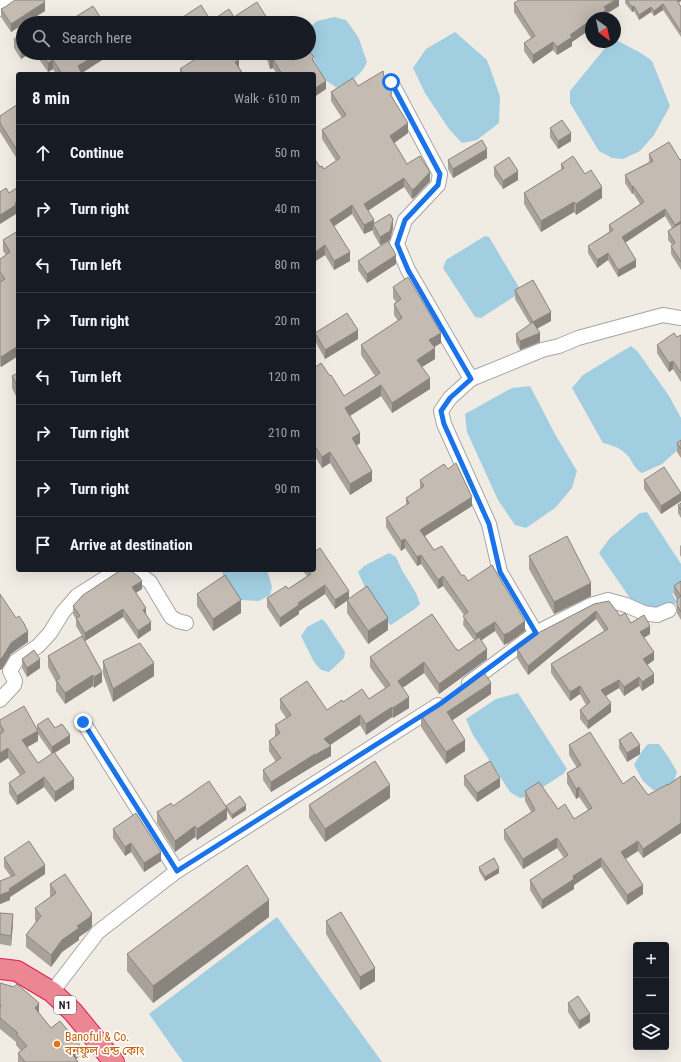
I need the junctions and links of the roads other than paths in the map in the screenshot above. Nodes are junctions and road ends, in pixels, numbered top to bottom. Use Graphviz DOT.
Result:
graph roads {
  1 [pos="13,0"];
  2 [pos="0,9"];
  3 [pos="391,82"];
  4 [pos="681,318"];
  5 [pos="471,379"];
  6 [pos="115,572"];
  7 [pos="137,572"];
  8 [pos="669,610"];
  9 [pos="186,623"];
  10 [pos="536,633"];
  11 [pos="459,690"];
  12 [pos="0,700"];
  13 [pos="446,700"];
  14 [pos="83,722"];
  15 [pos="177,871"];
  16 [pos="0,969"];
  17 [pos="52,992"];
  18 [pos="114,1062"];
  1 -- 2 [label="street"];
  3 -- 5 [label="street"];
  4 -- 5 [label="street"];
  5 -- 10 [label="street"];
  6 -- 12 [label="street"];
  7 -- 9 [label="street"];
  8 -- 10 [label="street"];
  10 -- 11 [label="street"];
  13 -- 15 [label="street"];
  14 -- 15 [label="street"];
  15 -- 17 [label="street"];
  16 -- 17 [label="highway, N1"];
  17 -- 18 [label="highway, N1"];
}
